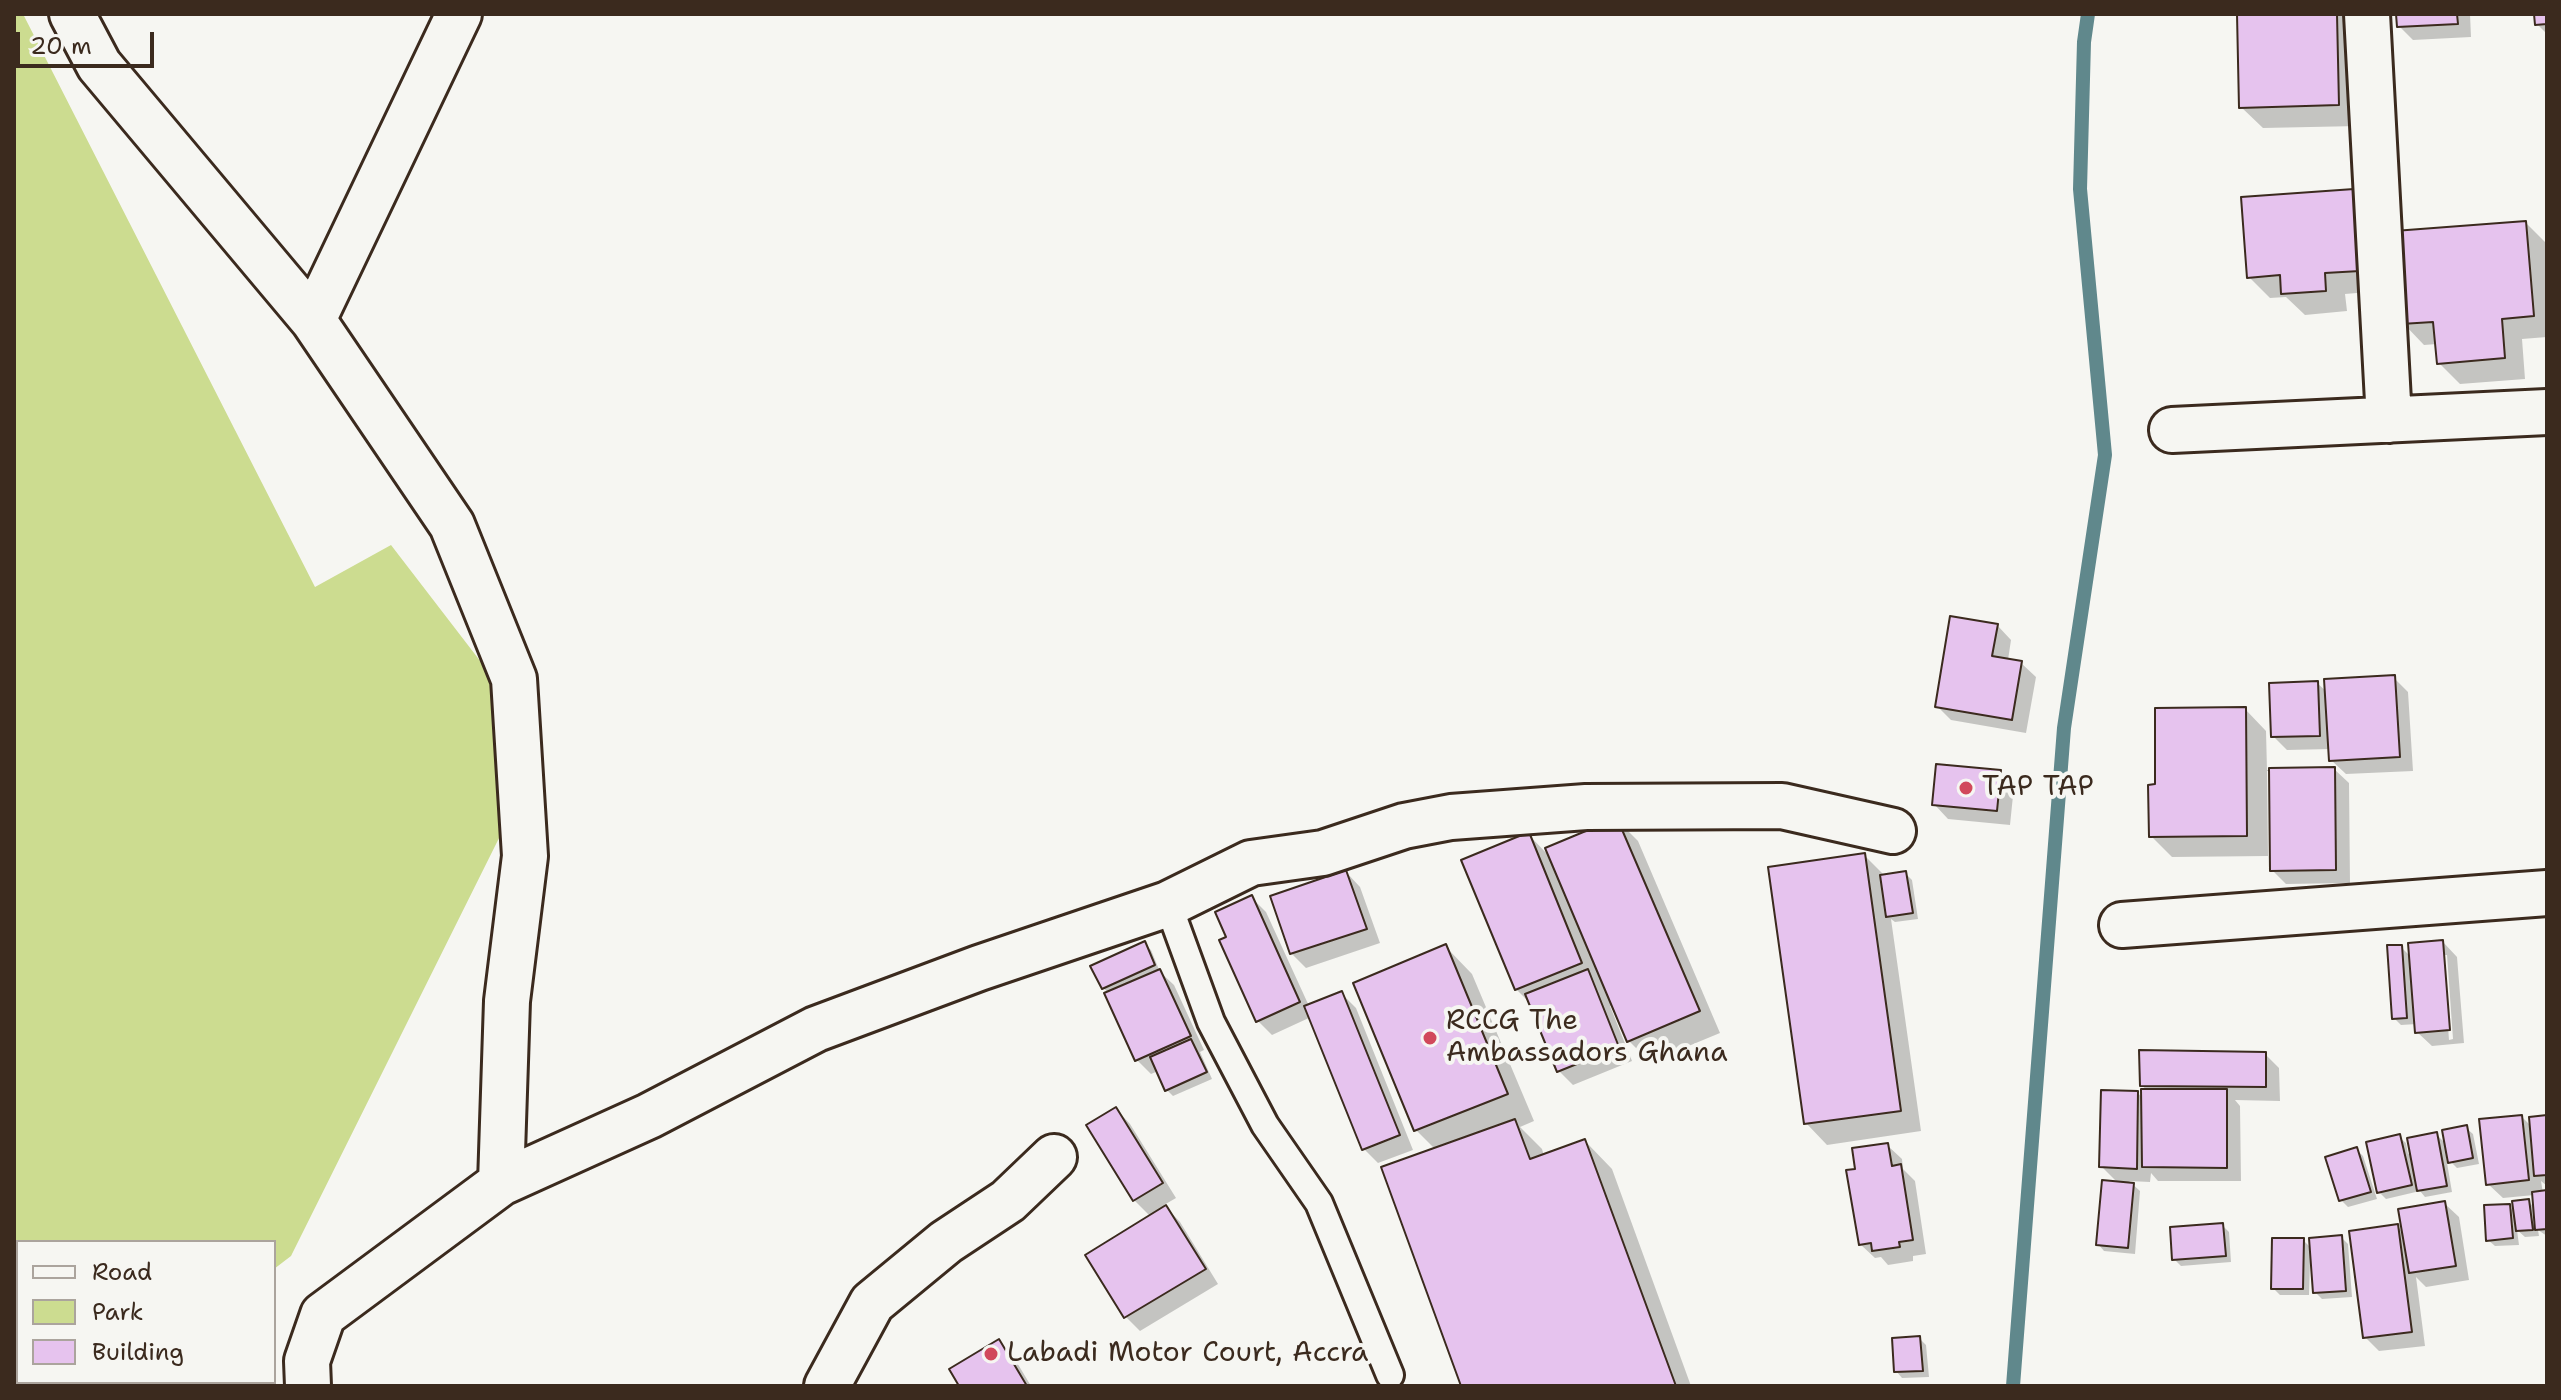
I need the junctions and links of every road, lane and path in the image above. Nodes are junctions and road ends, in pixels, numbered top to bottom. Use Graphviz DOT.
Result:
graph roads {
  1 [pos="72,14"];
  2 [pos="459,14"];
  3 [pos="2367,14"];
  4 [pos="313,320"];
  5 [pos="2547,412"];
  6 [pos="2389,420"];
  7 [pos="2172,430"];
  8 [pos="1893,831"];
  9 [pos="2547,893"];
  10 [pos="1168,904"];
  11 [pos="2122,925"];
  12 [pos="1054,1157"];
  13 [pos="501,1183"];
  14 [pos="1390,1375"];
  15 [pos="308,1386"];
  16 [pos="827,1386"];
  1 -- 4 [label="street"];
  2 -- 4 [label="street"];
  3 -- 6 [label="street"];
  4 -- 13 [label="street"];
  5 -- 6 [label="street"];
  6 -- 7 [label="street"];
  8 -- 10 [label="street"];
  9 -- 11 [label="street"];
  10 -- 13 [label="street"];
  10 -- 14 [label="lane"];
  12 -- 16 [label="street"];
  13 -- 15 [label="street"];
}
